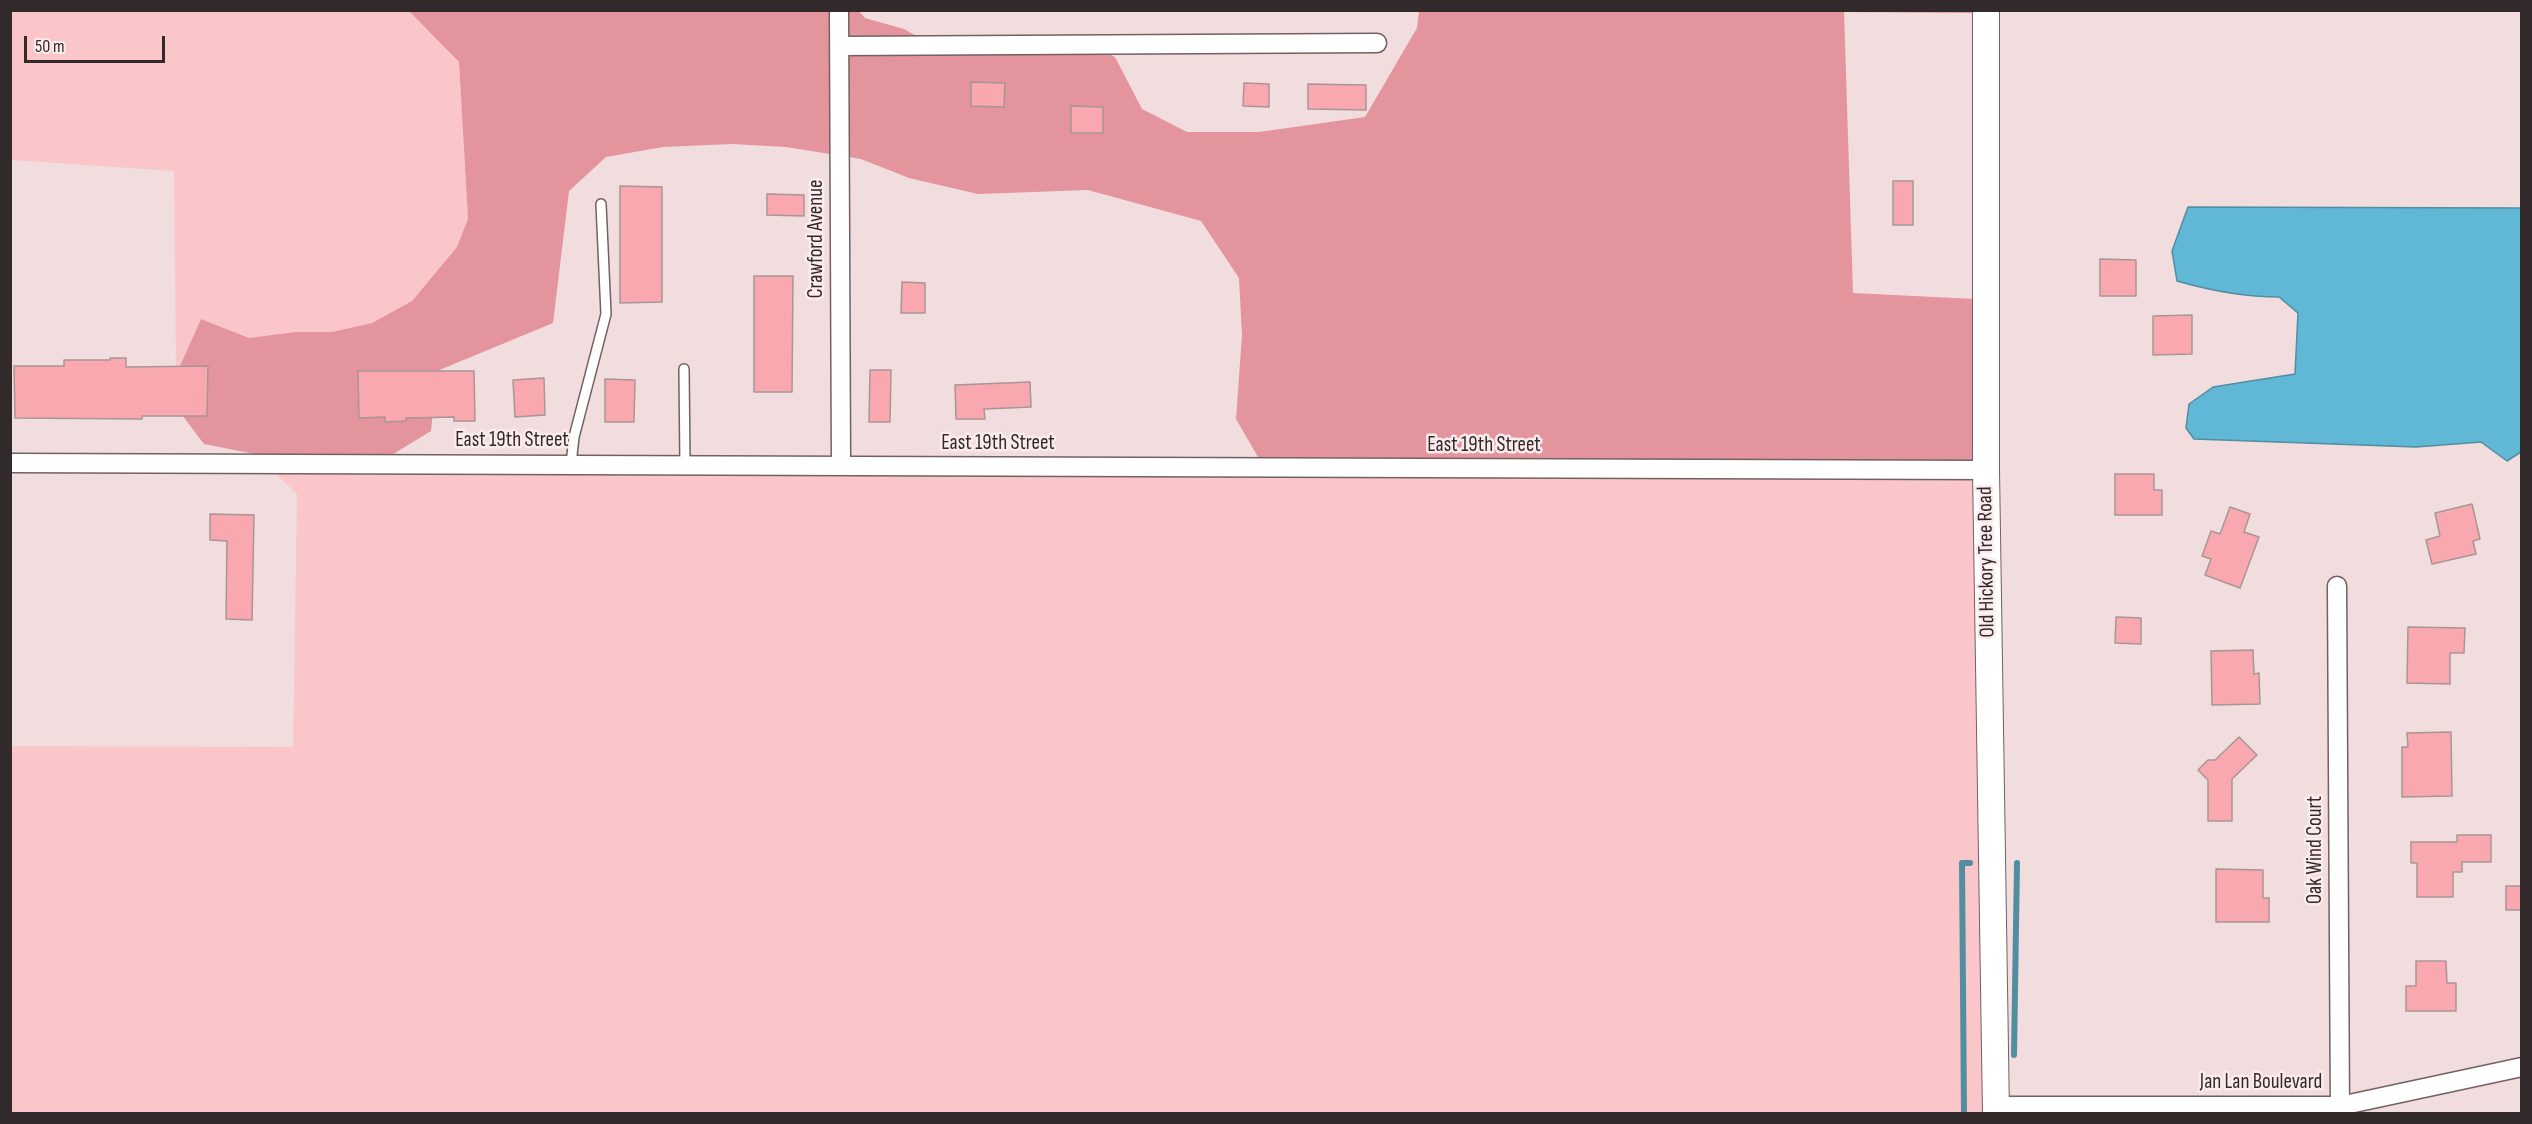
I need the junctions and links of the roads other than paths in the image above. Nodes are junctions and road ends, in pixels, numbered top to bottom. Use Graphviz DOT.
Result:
graph roads {
  1 [pos="838,10"];
  2 [pos="1986,10"];
  3 [pos="1377,43"];
  4 [pos="839,46"];
  5 [pos="601,204"];
  6 [pos="684,369"];
  7 [pos="10,464"];
  8 [pos="571,464"];
  9 [pos="685,465"];
  10 [pos="841,466"];
  11 [pos="1986,470"];
  12 [pos="2337,586"];
  13 [pos="2522,1067"];
  14 [pos="1996,1110"];
  15 [pos="2340,1110"];
  1 -- 4 [label="street, Crawford Avenue"];
  2 -- 11 [label="street, Old Hickory Tree Road"];
  3 -- 4 [label="street"];
  4 -- 10 [label="street, Crawford Avenue"];
  5 -- 8 [label="lane"];
  6 -- 9 [label="lane"];
  7 -- 8 [label="street, East 19th Street"];
  8 -- 9 [label="street, East 19th Street"];
  9 -- 10 [label="street, East 19th Street"];
  10 -- 11 [label="street, East 19th Street"];
  11 -- 14 [label="street, Old Hickory Tree Road"];
  12 -- 15 [label="street, Oak Wind Court"];
  13 -- 15 [label="street, Jan Lan Boulevard"];
  14 -- 15 [label="street, Jan Lan Boulevard"];
}
